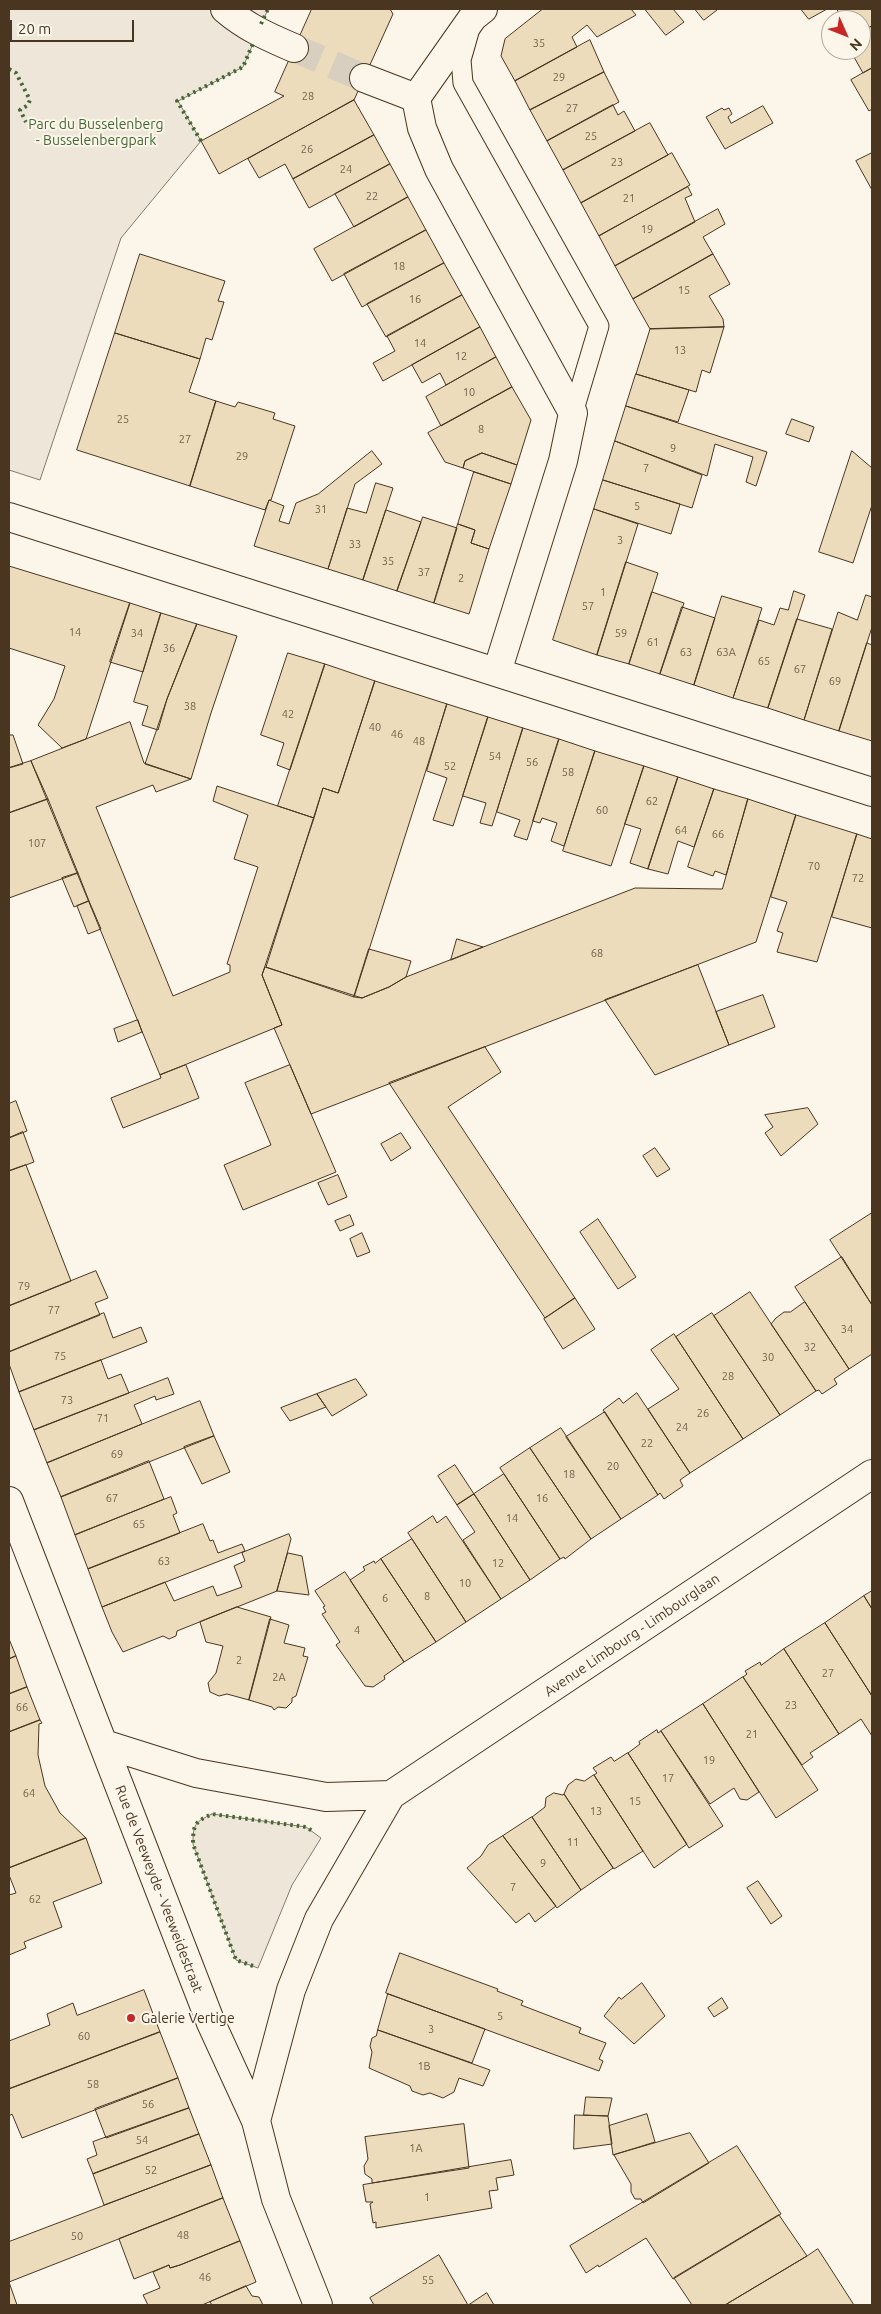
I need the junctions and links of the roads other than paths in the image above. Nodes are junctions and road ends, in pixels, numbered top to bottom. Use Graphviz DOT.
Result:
graph roads {
  1 [pos="225,9"];
  2 [pos="478,13"];
  3 [pos="294,48"];
  4 [pos="364,78"];
  5 [pos="416,98"];
  6 [pos="573,413"];
  7 [pos="9,517"];
  8 [pos="497,672"];
  9 [pos="872,792"];
  10 [pos="872,1474"];
  11 [pos="9,1501"];
  12 [pos="104,1744"];
  13 [pos="391,1795"];
  14 [pos="256,2121"];
  15 [pos="318,2305"];
  1 -- 3 [label="street"];
  2 -- 5 [label="street"];
  2 -- 6 [label="lane"];
  4 -- 5 [label="street"];
  5 -- 6 [label="street"];
  6 -- 8 [label="street"];
  7 -- 8 [label="street"];
  8 -- 9 [label="street"];
  10 -- 13 [label="street, Avenue Limbourg - Limbourglaan"];
  11 -- 12 [label="street, Rue de Veeweyde - Veeweidestraat"];
  12 -- 13 [label="street"];
  12 -- 14 [label="street, Rue de Veeweyde - Veeweidestraat"];
  13 -- 14 [label="street, Avenue Limbourg - Limbourglaan"];
  14 -- 15 [label="street, Rue de Veeweyde - Veeweidestraat"];
}
